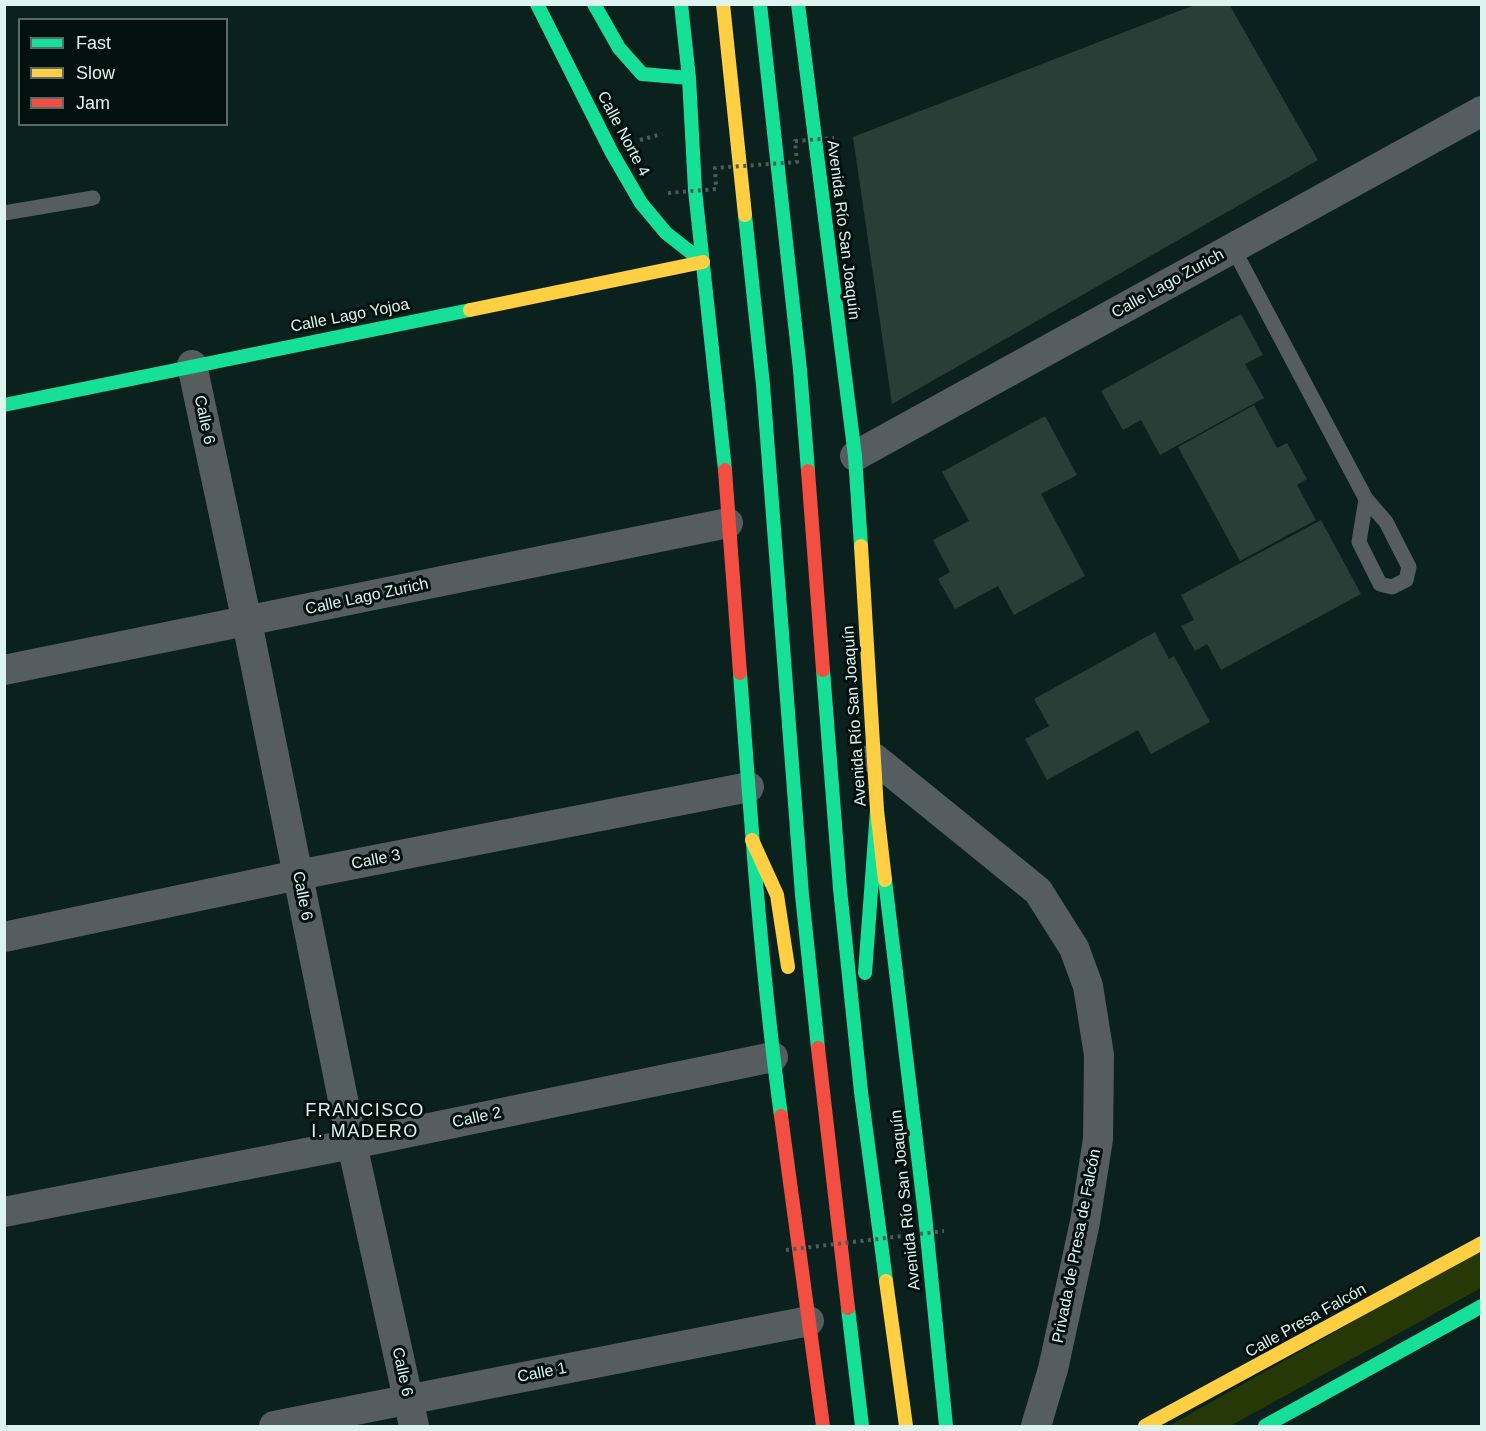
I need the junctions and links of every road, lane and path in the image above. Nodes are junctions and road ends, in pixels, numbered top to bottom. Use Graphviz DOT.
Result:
graph roads {
  1 [pos="537,4"];
  2 [pos="594,4"];
  3 [pos="681,4"];
  4 [pos="723,4"];
  5 [pos="760,4"];
  6 [pos="798,4"];
  7 [pos="689,78"];
  8 [pos="690,95"];
  9 [pos="1482,111"];
  10 [pos="834,138"];
  11 [pos="612,153"];
  12 [pos="668,193"];
  13 [pos="93,198"];
  14 [pos="4,213"];
  15 [pos="1233,248"];
  16 [pos="703,262"];
  17 [pos="192,365"];
  18 [pos="4,405"];
  19 [pos="855,456"];
  20 [pos="1366,499"];
  21 [pos="728,523"];
  22 [pos="247,622"];
  23 [pos="4,669"];
  24 [pos="874,758"];
  25 [pos="749,788"];
  26 [pos="877,810"];
  27 [pos="752,840"];
  28 [pos="298,875"];
  29 [pos="4,937"];
  30 [pos="790,978"];
  31 [pos="798,997"];
  32 [pos="816,1034"];
  33 [pos="773,1057"];
  34 [pos="861,1092"];
  35 [pos="352,1144"];
  36 [pos="4,1212"];
  37 [pos="944,1231"];
  38 [pos="1482,1243"];
  39 [pos="786,1250"];
  40 [pos="1482,1306"];
  41 [pos="810,1321"];
  42 [pos="411,1413"];
  43 [pos="1162,1423"];
  44 [pos="274,1426"];
  45 [pos="823,1426"];
  46 [pos="862,1426"];
  47 [pos="906,1426"];
  48 [pos="946,1426"];
  49 [pos="1036,1426"];
  50 [pos="1145,1426"];
  51 [pos="1265,1426"];
  1 -- 11 [label="main road, Calle Norte 4"];
  2 -- 7 [label="main road"];
  3 -- 7 [label="main road"];
  4 -- 32 [label="main road"];
  5 -- 34 [label="main road, Avenida Río San Joaquín"];
  6 -- 19 [label="main road, Avenida Río San Joaquín"];
  7 -- 8 [label="main road"];
  8 -- 11 [label="path"];
  8 -- 16 [label="main road"];
  9 -- 15 [label="street, Calle Lago Zurich"];
  10 -- 12 [label="path, bridge"];
  11 -- 16 [label="main road, Calle Norte 4"];
  13 -- 14 [label="lane"];
  15 -- 19 [label="street, Calle Lago Zurich"];
  15 -- 20 [label="lane"];
  16 -- 17 [label="main road, Calle Lago Yojoa"];
  16 -- 21 [label="main road"];
  17 -- 18 [label="main road, Calle Lago Yojoa"];
  17 -- 22 [label="street, Calle 6"];
  19 -- 24 [label="main road, Avenida Río San Joaquín"];
  20 -- 20 [label="lane"];
  21 -- 22 [label="street, Calle Lago Zurich"];
  21 -- 25 [label="main road"];
  22 -- 23 [label="street, Calle Lago Zurich"];
  22 -- 28 [label="street, Calle 6"];
  24 -- 26 [label="main road, Avenida Río San Joaquín"];
  24 -- 49 [label="street, Privada de Presa de Falcón"];
  25 -- 27 [label="main road"];
  25 -- 28 [label="street, Calle 3"];
  26 -- 34 [label="main road"];
  26 -- 48 [label="main road, Avenida Río San Joaquín"];
  27 -- 30 [label="main road"];
  27 -- 33 [label="main road"];
  28 -- 29 [label="street, Calle 3"];
  28 -- 35 [label="street, Calle 6"];
  31 -- 32 [label="main road"];
  32 -- 46 [label="main road"];
  33 -- 35 [label="street, Calle 2"];
  33 -- 41 [label="main road"];
  34 -- 47 [label="main road, Avenida Río San Joaquín"];
  35 -- 36 [label="street, Calle 2"];
  35 -- 42 [label="street, Calle 6"];
  37 -- 39 [label="path, bridge"];
  38 -- 43 [label="main road, Calle Presa Falcón"];
  40 -- 51 [label="main road"];
  41 -- 42 [label="street, Calle 1"];
  41 -- 45 [label="main road"];
  42 -- 44 [label="street, Calle 1"];
  43 -- 50 [label="main road, Calle Presa Falcón"];
}
